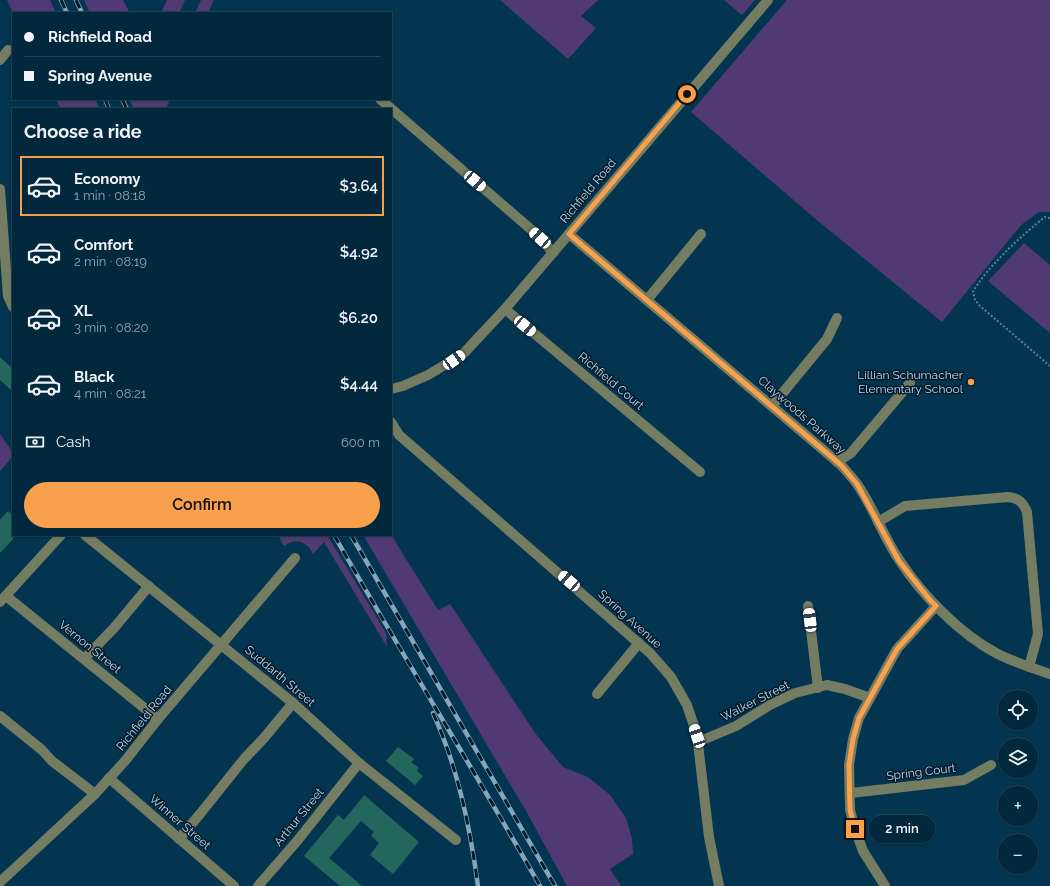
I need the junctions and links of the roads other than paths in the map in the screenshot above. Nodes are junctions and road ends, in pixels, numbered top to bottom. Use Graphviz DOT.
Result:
graph roads {
  1 [pos="768,0"];
  2 [pos="8,50"];
  3 [pos="0,60"];
  4 [pos="381,100"];
  5 [pos="390,108"];
  6 [pos="392,109"];
  7 [pos="0,189"];
  8 [pos="569,234"];
  9 [pos="701,234"];
  10 [pos="552,253"];
  11 [pos="647,300"];
  12 [pos="12,305"];
  13 [pos="505,309"];
  14 [pos="836,318"];
  15 [pos="910,383"];
  16 [pos="392,389"];
  17 [pos="772,406"];
  18 [pos="392,424"];
  19 [pos="837,462"];
  20 [pos="700,472"];
  21 [pos="878,522"];
  22 [pos="60,536"];
  23 [pos="86,536"];
  24 [pos="295,558"];
  25 [pos="149,586"];
  26 [pos="3,599"];
  27 [pos="808,606"];
  28 [pos="936,606"];
  29 [pos="639,643"];
  30 [pos="222,645"];
  31 [pos="84,659"];
  32 [pos="1028,667"];
  33 [pos="1050,674"];
  34 [pos="818,688"];
  35 [pos="597,694"];
  36 [pos="870,698"];
  37 [pos="293,703"];
  38 [pos="0,717"];
  39 [pos="158,719"];
  40 [pos="698,742"];
  41 [pos="359,763"];
  42 [pos="991,764"];
  43 [pos="109,778"];
  44 [pos="851,793"];
  45 [pos="95,794"];
  46 [pos="179,839"];
  47 [pos="456,840"];
  48 [pos="0,882"];
  49 [pos="234,886"];
  50 [pos="258,886"];
  51 [pos="719,886"];
  52 [pos="885,886"];
  1 -- 8 [label="street, Richfield Road"];
  2 -- 3 [label="street"];
  4 -- 5 [label="street"];
  6 -- 10 [label="street"];
  7 -- 12 [label="street"];
  8 -- 10 [label="street, Richfield Road"];
  8 -- 11 [label="street, Claywoods Parkway"];
  9 -- 11 [label="street"];
  10 -- 13 [label="street, Richfield Road"];
  11 -- 17 [label="street, Claywoods Parkway"];
  13 -- 16 [label="street, Richfield Road"];
  13 -- 20 [label="street, Richfield Court"];
  14 -- 17 [label="street"];
  15 -- 19 [label="street"];
  17 -- 19 [label="street, Claywoods Parkway"];
  18 -- 29 [label="street, Spring Avenue"];
  19 -- 21 [label="street, Claywoods Parkway"];
  21 -- 28 [label="street, Claywoods Parkway"];
  21 -- 32 [label="street"];
  22 -- 26 [label="street"];
  23 -- 25 [label="street, Suddarth Street"];
  24 -- 30 [label="street, Richfield Road"];
  25 -- 30 [label="street, Suddarth Street"];
  25 -- 31 [label="street"];
  26 -- 31 [label="street, Vernon Street"];
  27 -- 34 [label="street"];
  28 -- 32 [label="street, Claywoods Parkway"];
  28 -- 36 [label="street"];
  29 -- 35 [label="street"];
  29 -- 40 [label="street, Spring Avenue"];
  30 -- 37 [label="street, Suddarth Street"];
  30 -- 39 [label="street, Richfield Road"];
  31 -- 39 [label="street, Vernon Street"];
  32 -- 33 [label="street, Claywoods Parkway"];
  34 -- 36 [label="street, Walker Street"];
  34 -- 40 [label="street, Walker Street"];
  36 -- 44 [label="street"];
  37 -- 41 [label="street, Suddarth Street"];
  37 -- 46 [label="street"];
  38 -- 45 [label="street"];
  39 -- 43 [label="street, Richfield Road"];
  40 -- 51 [label="street, Spring Avenue"];
  41 -- 47 [label="street, Suddarth Street"];
  41 -- 50 [label="street, Arthur Street"];
  42 -- 44 [label="street, Spring Court"];
  43 -- 45 [label="street, Richfield Road"];
  43 -- 46 [label="street, Winner Street"];
  44 -- 52 [label="street"];
  45 -- 48 [label="street, Richfield Road"];
  46 -- 49 [label="street, Winner Street"];
}
